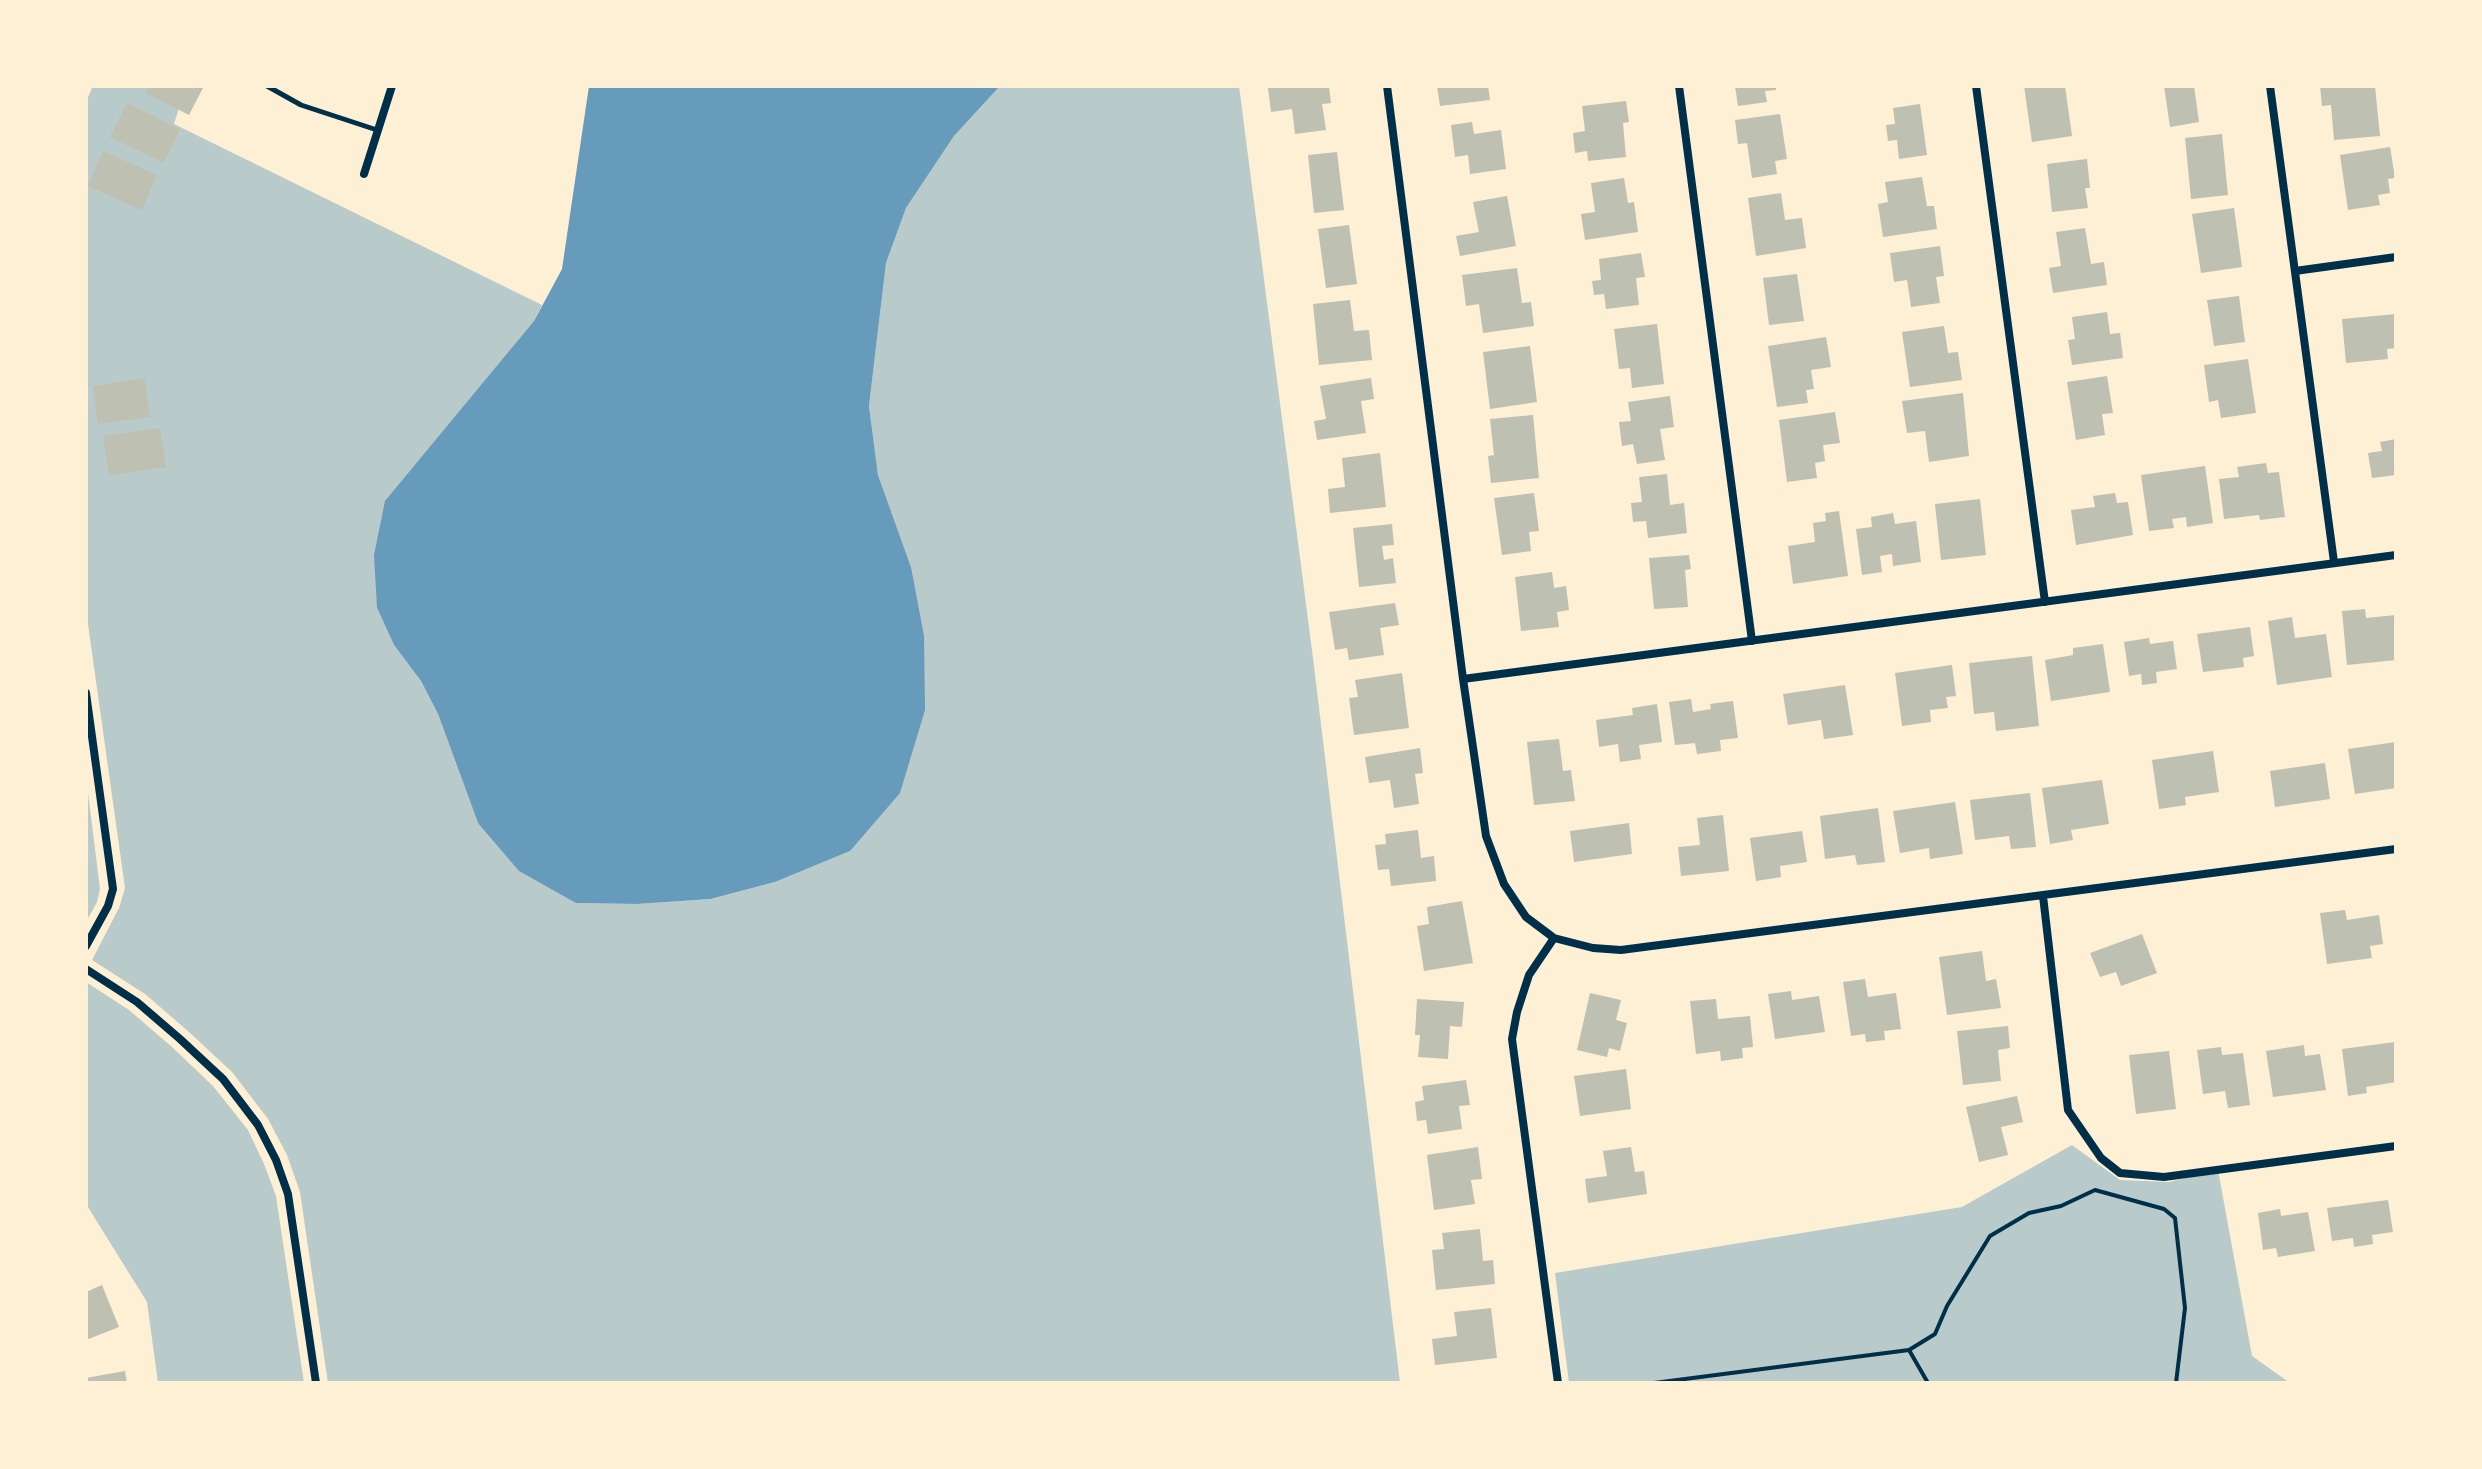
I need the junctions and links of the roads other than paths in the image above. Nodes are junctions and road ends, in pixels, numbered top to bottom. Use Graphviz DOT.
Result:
graph roads {
  1 [pos="267,86"];
  2 [pos="392,86"];
  3 [pos="1387,86"];
  4 [pos="1679,86"];
  5 [pos="1976,86"];
  6 [pos="2270,86"];
  7 [pos="379,131"];
  8 [pos="364,174"];
  9 [pos="2396,257"];
  10 [pos="2295,271"];
  11 [pos="2396,555"];
  12 [pos="2334,562"];
  13 [pos="2045,602"];
  14 [pos="1752,641"];
  15 [pos="1463,679"];
  16 [pos="86,693"];
  17 [pos="2396,849"];
  18 [pos="2043,896"];
  19 [pos="1554,938"];
  20 [pos="86,946"];
  21 [pos="86,969"];
  22 [pos="2396,1146"];
  23 [pos="316,1383"];
  24 [pos="1558,1383"];
  1 -- 7 [label="lane"];
  2 -- 7 [label="street"];
  3 -- 15 [label="street"];
  4 -- 14 [label="street"];
  5 -- 13 [label="street"];
  6 -- 10 [label="street"];
  7 -- 8 [label="street"];
  9 -- 10 [label="street"];
  10 -- 12 [label="street"];
  11 -- 12 [label="street"];
  12 -- 13 [label="street"];
  13 -- 14 [label="street"];
  14 -- 15 [label="street"];
  15 -- 19 [label="street"];
  16 -- 20 [label="street"];
  17 -- 18 [label="street"];
  18 -- 19 [label="street"];
  18 -- 22 [label="street"];
  19 -- 24 [label="street"];
  21 -- 23 [label="street"];
}
